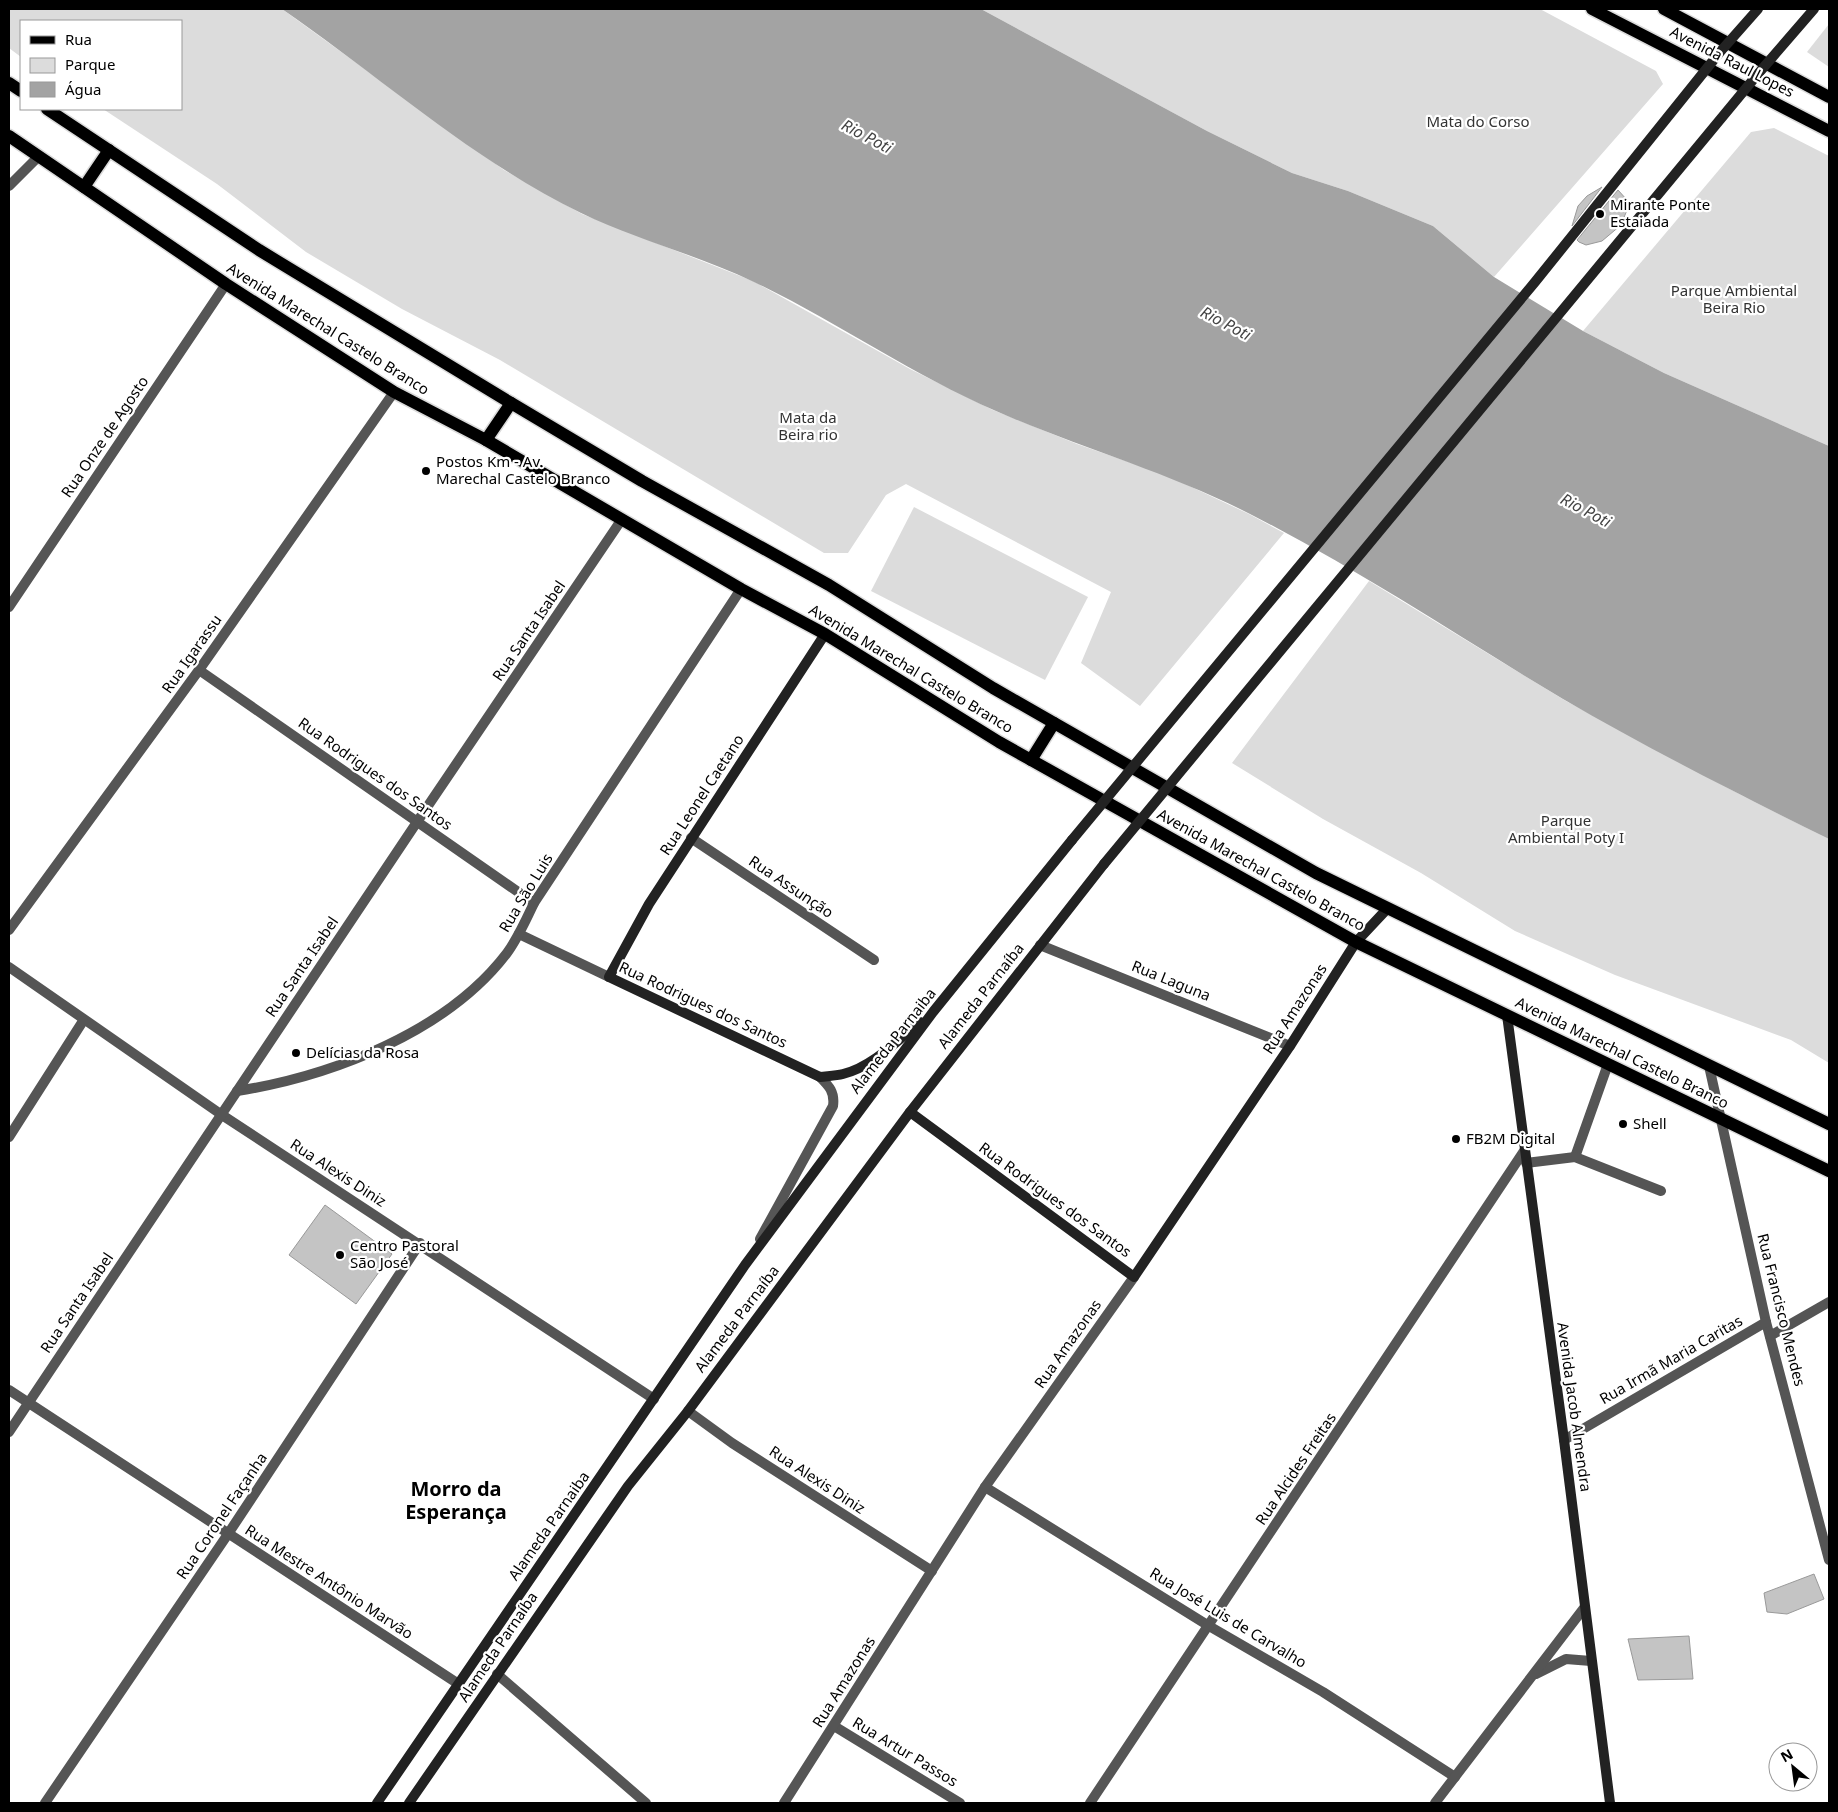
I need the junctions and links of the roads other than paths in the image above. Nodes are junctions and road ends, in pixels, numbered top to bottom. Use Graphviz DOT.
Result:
graph roads {
  1 [pos="1592,9"];
  2 [pos="1664,9"];
  3 [pos="1758,9"];
  4 [pos="1814,9"];
  5 [pos="9,83"];
  6 [pos="20,90"];
  7 [pos="1829,97"];
  8 [pos="49,110"];
  9 [pos="1829,131"];
  10 [pos="9,136"];
  11 [pos="109,150"];
  12 [pos="38,157"];
  13 [pos="9,186"];
  14 [pos="84,187"];
  15 [pos="226,284"];
  16 [pos="394,392"];
  17 [pos="511,404"];
  18 [pos="486,440"];
  19 [pos="622,519"];
  20 [pos="740,589"];
  21 [pos="9,607"];
  22 [pos="825,634"];
  23 [pos="199,670"];
  24 [pos="1054,723"];
  25 [pos="1031,760"];
  26 [pos="416,822"];
  27 [pos="691,838"];
  28 [pos="534,902"];
  29 [pos="1387,909"];
  30 [pos="9,930"];
  31 [pos="519,934"];
  32 [pos="1356,942"];
  33 [pos="1040,945"];
  34 [pos="874,960"];
  35 [pos="9,968"];
  36 [pos="609,977"];
  37 [pos="933,1012"];
  38 [pos="1507,1015"];
  39 [pos="83,1021"];
  40 [pos="1290,1046"];
  41 [pos="1608,1064"];
  42 [pos="1709,1066"];
  43 [pos="820,1077"];
  44 [pos="237,1092"];
  45 [pos="910,1112"];
  46 [pos="222,1115"];
  47 [pos="1721,1119"];
  48 [pos="1829,1124"];
  49 [pos="9,1137"];
  50 [pos="1524,1150"];
  51 [pos="1575,1157"];
  52 [pos="1526,1163"];
  53 [pos="1829,1171"];
  54 [pos="1661,1191"];
  55 [pos="420,1243"];
  56 [pos="745,1265"];
  57 [pos="1134,1277"];
  58 [pos="1829,1302"];
  59 [pos="1766,1322"];
  60 [pos="1770,1336"];
  61 [pos="9,1390"];
  62 [pos="654,1399"];
  63 [pos="28,1403"];
  64 [pos="688,1411"];
  65 [pos="9,1432"];
  66 [pos="1564,1440"];
  67 [pos="985,1487"];
  68 [pos="228,1534"];
  69 [pos="1829,1560"];
  70 [pos="932,1571"];
  71 [pos="1584,1608"];
  72 [pos="1209,1626"];
  73 [pos="1591,1661"];
  74 [pos="497,1674"];
  75 [pos="1531,1677"];
  76 [pos="457,1683"];
  77 [pos="834,1726"];
  78 [pos="1455,1777"];
  79 [pos="45,1803"];
  80 [pos="377,1803"];
  81 [pos="408,1803"];
  82 [pos="646,1803"];
  83 [pos="784,1803"];
  84 [pos="960,1803"];
  85 [pos="1090,1803"];
  86 [pos="1435,1803"];
  87 [pos="1610,1803"];
  1 -- 9 [label="main road, Avenida Raul Lopes"];
  2 -- 7 [label="main road, Avenida Raul Lopes"];
  3 -- 37 [label="main road, Alameda Parnaiba, bridge"];
  4 -- 33 [label="main road, Alameda Parnaíba, bridge"];
  5 -- 6 [label="main road"];
  8 -- 11 [label="main road, Avenida Marechal Castelo Branco"];
  10 -- 12 [label="main road, Avenida Marechal Castelo Branco"];
  11 -- 14 [label="main road"];
  11 -- 17 [label="main road, Avenida Marechal Castelo Branco"];
  12 -- 13 [label="street"];
  12 -- 14 [label="main road, Avenida Marechal Castelo Branco"];
  14 -- 15 [label="main road, Avenida Marechal Castelo Branco"];
  15 -- 16 [label="main road, Avenida Marechal Castelo Branco"];
  15 -- 21 [label="street, Rua Onze de Agosto"];
  16 -- 18 [label="main road, Avenida Marechal Castelo Branco"];
  16 -- 23 [label="street, Rua Igarassu"];
  17 -- 18 [label="main road"];
  17 -- 24 [label="main road, Avenida Marechal Castelo Branco"];
  18 -- 19 [label="main road, Avenida Marechal Castelo Branco"];
  19 -- 20 [label="main road, Avenida Marechal Castelo Branco"];
  19 -- 26 [label="street, Rua Santa Isabel"];
  20 -- 22 [label="main road, Avenida Marechal Castelo Branco"];
  20 -- 28 [label="street, Rua São Luis"];
  22 -- 25 [label="main road, Avenida Marechal Castelo Branco"];
  22 -- 27 [label="main road, Rua Leonel Caetano"];
  23 -- 26 [label="street, Rua Rodrigues dos Santos"];
  23 -- 30 [label="street, Rua Igarassu"];
  24 -- 25 [label="main road"];
  24 -- 29 [label="main road, Avenida Marechal Castelo Branco"];
  25 -- 32 [label="main road, Avenida Marechal Castelo Branco"];
  26 -- 28 [label="street, Rua Rodrigues dos Santos"];
  26 -- 44 [label="street, Rua Santa Isabel"];
  27 -- 34 [label="street, Rua Assunção"];
  27 -- 36 [label="main road, Rua Leonel Caetano"];
  28 -- 31 [label="street, Rua São Luis"];
  29 -- 32 [label="main road, Rua Amazonas"];
  29 -- 42 [label="main road, Avenida Marechal Castelo Branco"];
  31 -- 36 [label="street, Rua Rodrigues dos Santos"];
  31 -- 44 [label="street, Rua São Luis"];
  32 -- 38 [label="main road, Avenida Marechal Castelo Branco"];
  32 -- 40 [label="main road, Rua Amazonas"];
  33 -- 40 [label="street, Rua Laguna"];
  33 -- 45 [label="main road, Alameda Parnaíba"];
  35 -- 39 [label="street, Rua Alexis Diniz"];
  36 -- 43 [label="main road, Rua Rodrigues dos Santos"];
  37 -- 43 [label="main road"];
  37 -- 56 [label="main road, Alameda Parnaiba"];
  38 -- 41 [label="main road, Avenida Marechal Castelo Branco"];
  38 -- 50 [label="main road, Avenida Jacob Almendra"];
  39 -- 46 [label="street, Rua Alexis Diniz"];
  39 -- 49 [label="street"];
  40 -- 57 [label="main road, Rua Amazonas"];
  41 -- 47 [label="main road, Avenida Marechal Castelo Branco"];
  41 -- 51 [label="street"];
  42 -- 47 [label="street, Rua Francisco Mendes"];
  42 -- 48 [label="main road, Avenida Marechal Castelo Branco"];
  43 -- 56 [label="street, Alameda Parnaiba"];
  44 -- 46 [label="street, Rua Santa Isabel"];
  45 -- 57 [label="main road, Rua Rodrigues dos Santos"];
  45 -- 64 [label="main road, Alameda Parnaíba"];
  46 -- 55 [label="street, Rua Alexis Diniz"];
  46 -- 63 [label="street, Rua Santa Isabel"];
  47 -- 53 [label="main road, Avenida Marechal Castelo Branco"];
  47 -- 59 [label="street, Rua Francisco Mendes"];
  50 -- 52 [label="main road, Avenida Jacob Almendra"];
  50 -- 72 [label="street, Rua Alcides Freitas"];
  51 -- 52 [label="street"];
  51 -- 54 [label="street"];
  52 -- 66 [label="main road, Avenida Jacob Almendra"];
  55 -- 62 [label="street, Rua Alexis Diniz"];
  55 -- 68 [label="street, Rua Coronel Façanha"];
  56 -- 62 [label="main road, Alameda Parnaiba"];
  57 -- 67 [label="street, Rua Amazonas"];
  58 -- 60 [label="street"];
  59 -- 60 [label="street, Rua Francisco Mendes"];
  59 -- 66 [label="street, Rua Irmã Maria Caritas"];
  60 -- 69 [label="street, Rua Francisco Mendes"];
  61 -- 63 [label="street, Rua Mestre Antônio Marvão"];
  62 -- 76 [label="main road, Alameda Parnaiba"];
  63 -- 65 [label="street, Rua Santa Isabel"];
  63 -- 68 [label="street, Rua Mestre Antônio Marvão"];
  64 -- 70 [label="street, Rua Alexis Diniz"];
  64 -- 74 [label="main road, Alameda Parnaíba"];
  66 -- 71 [label="main road, Avenida Jacob Almendra"];
  67 -- 70 [label="street, Rua Amazonas"];
  67 -- 72 [label="street, Rua José Luis de Carvalho"];
  68 -- 76 [label="street, Rua Mestre Antônio Marvão"];
  68 -- 79 [label="street, Rua Coronel Façanha"];
  70 -- 77 [label="street, Rua Amazonas"];
  71 -- 73 [label="main road, Avenida Jacob Almendra"];
  71 -- 75 [label="street"];
  72 -- 78 [label="street, Rua José Luis de Carvalho"];
  72 -- 85 [label="street, Rua Alcides Freitas"];
  73 -- 75 [label="street"];
  73 -- 87 [label="main road, Avenida Jacob Almendra"];
  74 -- 81 [label="main road, Alameda Parnaíba"];
  74 -- 82 [label="street"];
  75 -- 78 [label="street"];
  76 -- 80 [label="main road, Alameda Parnaiba"];
  77 -- 83 [label="street, Rua Amazonas"];
  77 -- 84 [label="street, Rua Artur Passos"];
  78 -- 86 [label="street"];
}
